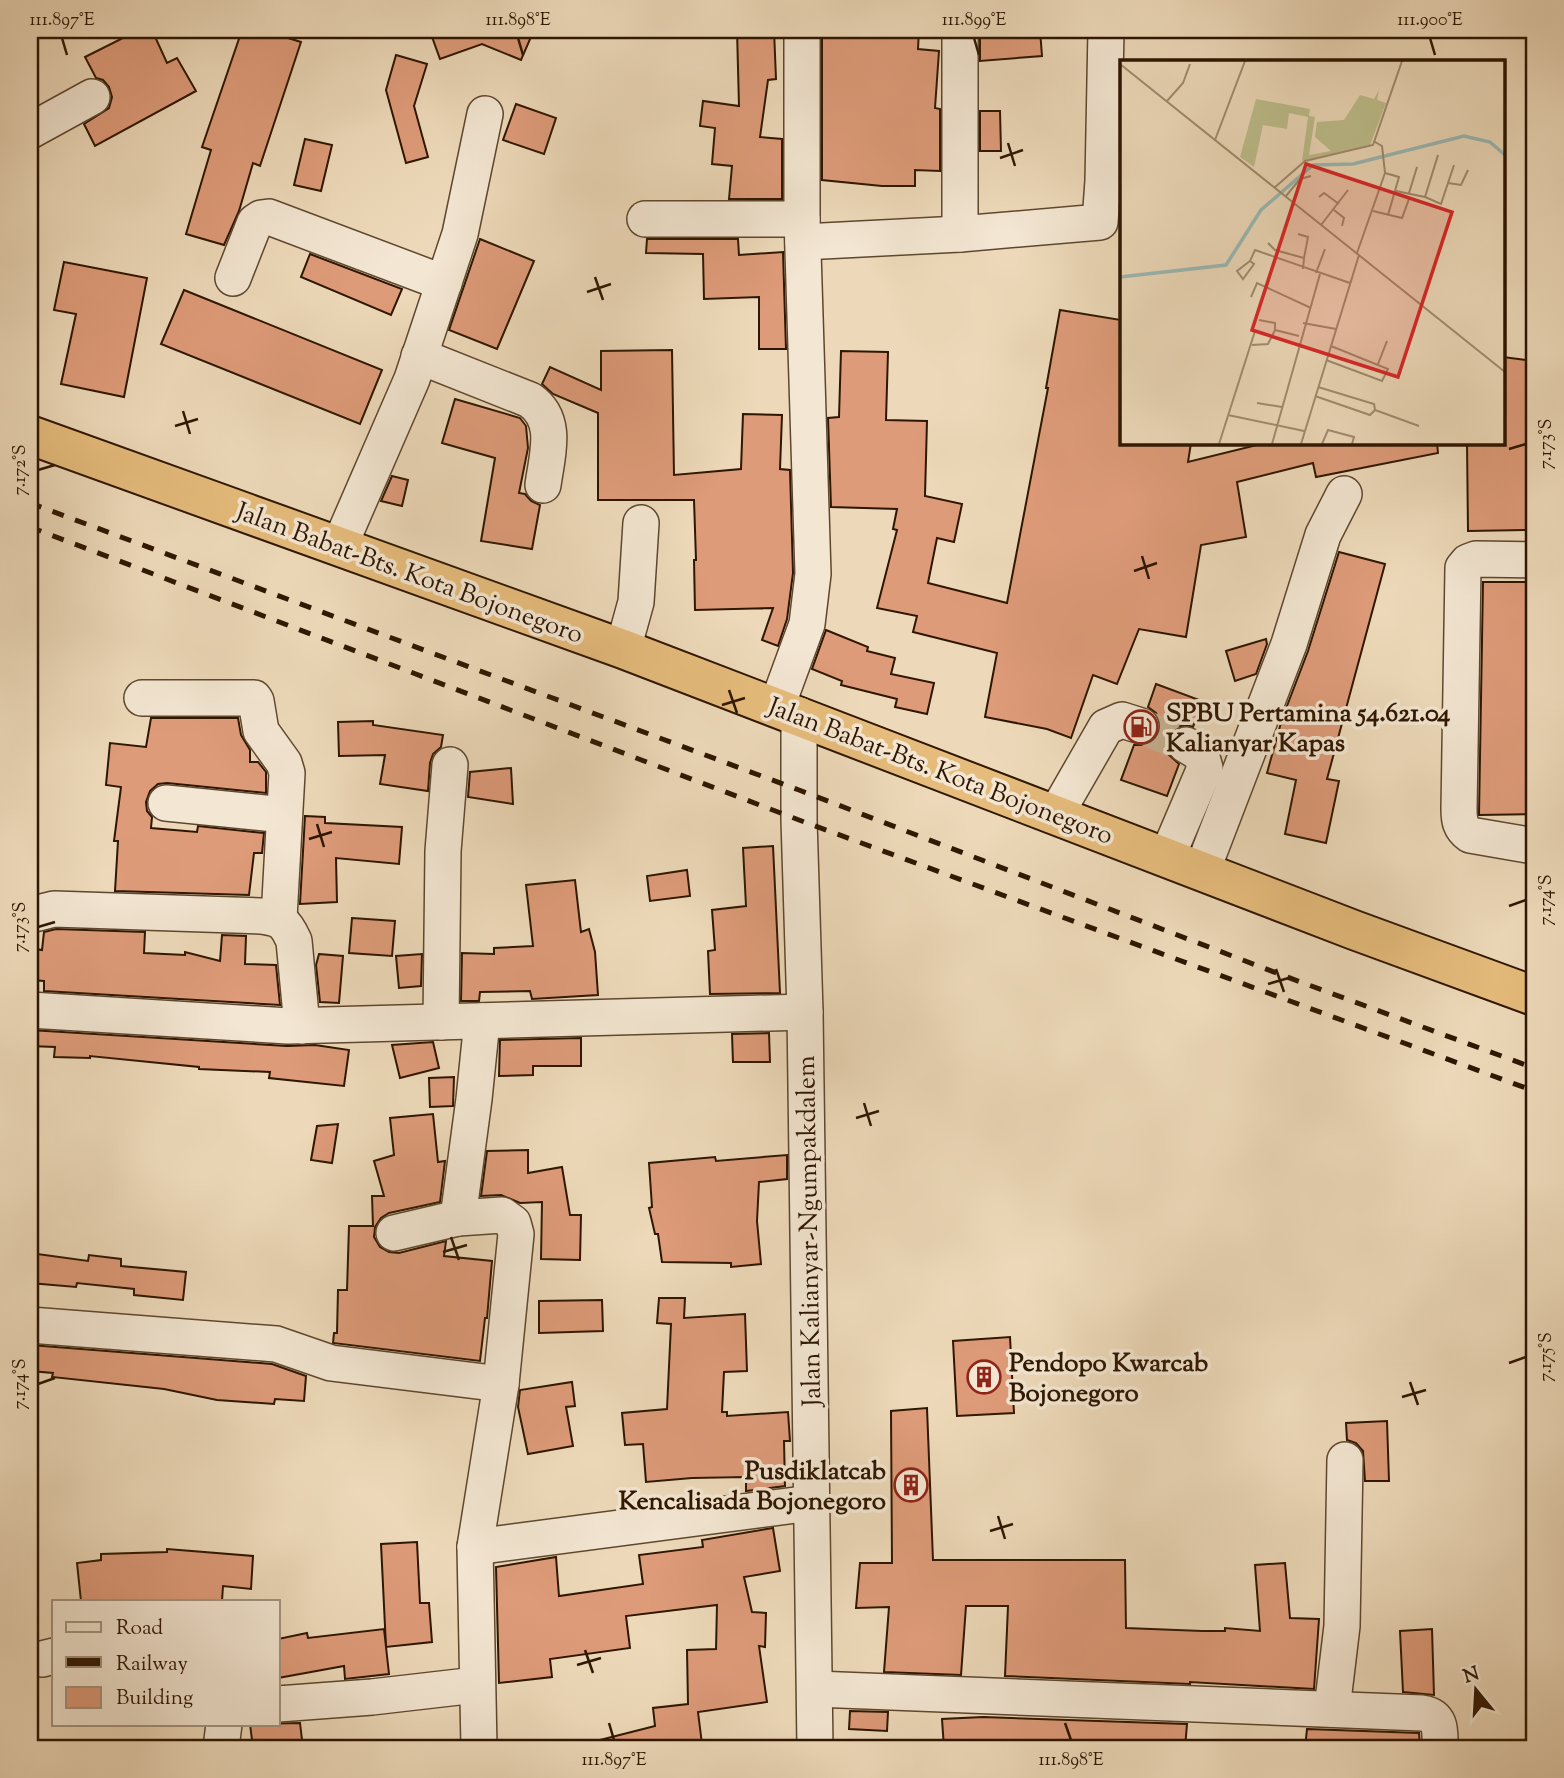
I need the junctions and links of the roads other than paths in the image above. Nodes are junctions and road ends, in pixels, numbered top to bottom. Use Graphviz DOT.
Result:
graph roads {
  1 [pos="802,30"];
  2 [pos="960,30"];
  3 [pos="1106,30"];
  4 [pos="93,97"];
  5 [pos="485,114"];
  6 [pos="30,131"];
  7 [pos="645,219"];
  8 [pos="1110,222"];
  9 [pos="803,231"];
  10 [pos="960,234"];
  11 [pos="233,278"];
  12 [pos="444,284"];
  13 [pos="419,356"];
  14 [pos="30,435"];
  15 [pos="543,485"];
  16 [pos="1343,494"];
  17 [pos="641,523"];
  18 [pos="340,547"];
  19 [pos="1534,560"];
  20 [pos="623,649"];
  21 [pos="142,698"];
  22 [pos="788,710"];
  23 [pos="1141,726"];
  24 [pos="1186,745"];
  25 [pos="450,765"];
  26 [pos="166,803"];
  27 [pos="1056,814"];
  28 [pos="284,815"];
  29 [pos="1534,846"];
  30 [pos="1185,864"];
  31 [pos="30,915"];
  32 [pos="279,918"];
  33 [pos="1534,996"];
  34 [pos="30,1010"];
  35 [pos="805,1012"];
  36 [pos="482,1021"];
  37 [pos="441,1022"];
  38 [pos="302,1026"];
  39 [pos="458,1218"];
  40 [pos="394,1233"];
  41 [pos="30,1325"];
  42 [pos="501,1384"];
  43 [pos="1345,1460"];
  44 [pos="811,1503"];
  45 [pos="475,1547"];
  46 [pos="476,1685"];
  47 [pos="815,1689"];
  48 [pos="280,1704"];
  49 [pos="1332,1709"];
  50 [pos="224,1726"];
  51 [pos="221,1748"];
  52 [pos="479,1748"];
  53 [pos="815,1748"];
  54 [pos="1440,1748"];
  1 -- 9 [label="street"];
  2 -- 10 [label="street"];
  3 -- 8 [label="street"];
  4 -- 6 [label="street"];
  5 -- 12 [label="street"];
  7 -- 9 [label="street"];
  8 -- 10 [label="street"];
  9 -- 10 [label="street"];
  9 -- 22 [label="street"];
  11 -- 12 [label="street"];
  12 -- 13 [label="street"];
  13 -- 15 [label="street"];
  13 -- 18 [label="street"];
  14 -- 18 [label="highway, Jalan Babat-Bts. Kota Bojonegoro"];
  16 -- 30 [label="street"];
  17 -- 20 [label="street"];
  18 -- 20 [label="highway, Jalan Babat-Bts. Kota Bojonegoro"];
  19 -- 29 [label="street"];
  20 -- 22 [label="highway, Jalan Babat-Bts. Kota Bojonegoro"];
  21 -- 28 [label="street"];
  22 -- 27 [label="highway, Jalan Babat-Bts. Kota Bojonegoro"];
  22 -- 35 [label="street, Jalan Kalianyar-Ngumpakdalem"];
  23 -- 27 [label="street"];
  24 -- 30 [label="street"];
  25 -- 37 [label="street"];
  26 -- 28 [label="street"];
  27 -- 30 [label="highway, Jalan Babat-Bts. Kota Bojonegoro"];
  28 -- 32 [label="street"];
  30 -- 33 [label="highway, Jalan Babat-Bts. Kota Bojonegoro"];
  31 -- 32 [label="street"];
  32 -- 38 [label="street"];
  34 -- 38 [label="street"];
  35 -- 36 [label="street"];
  35 -- 44 [label="street, Jalan Kalianyar-Ngumpakdalem"];
  36 -- 37 [label="street"];
  36 -- 39 [label="street"];
  37 -- 38 [label="street"];
  39 -- 40 [label="street"];
  39 -- 42 [label="street"];
  41 -- 42 [label="street"];
  42 -- 45 [label="street"];
  43 -- 49 [label="street"];
  44 -- 45 [label="street"];
  44 -- 47 [label="street, Jalan Kalianyar-Ngumpakdalem"];
  45 -- 46 [label="street"];
  46 -- 48 [label="street"];
  46 -- 52 [label="street"];
  47 -- 49 [label="street"];
  47 -- 53 [label="street, Jalan Kalianyar-Ngumpakdalem"];
  49 -- 54 [label="street"];
  50 -- 51 [label="street"];
}
